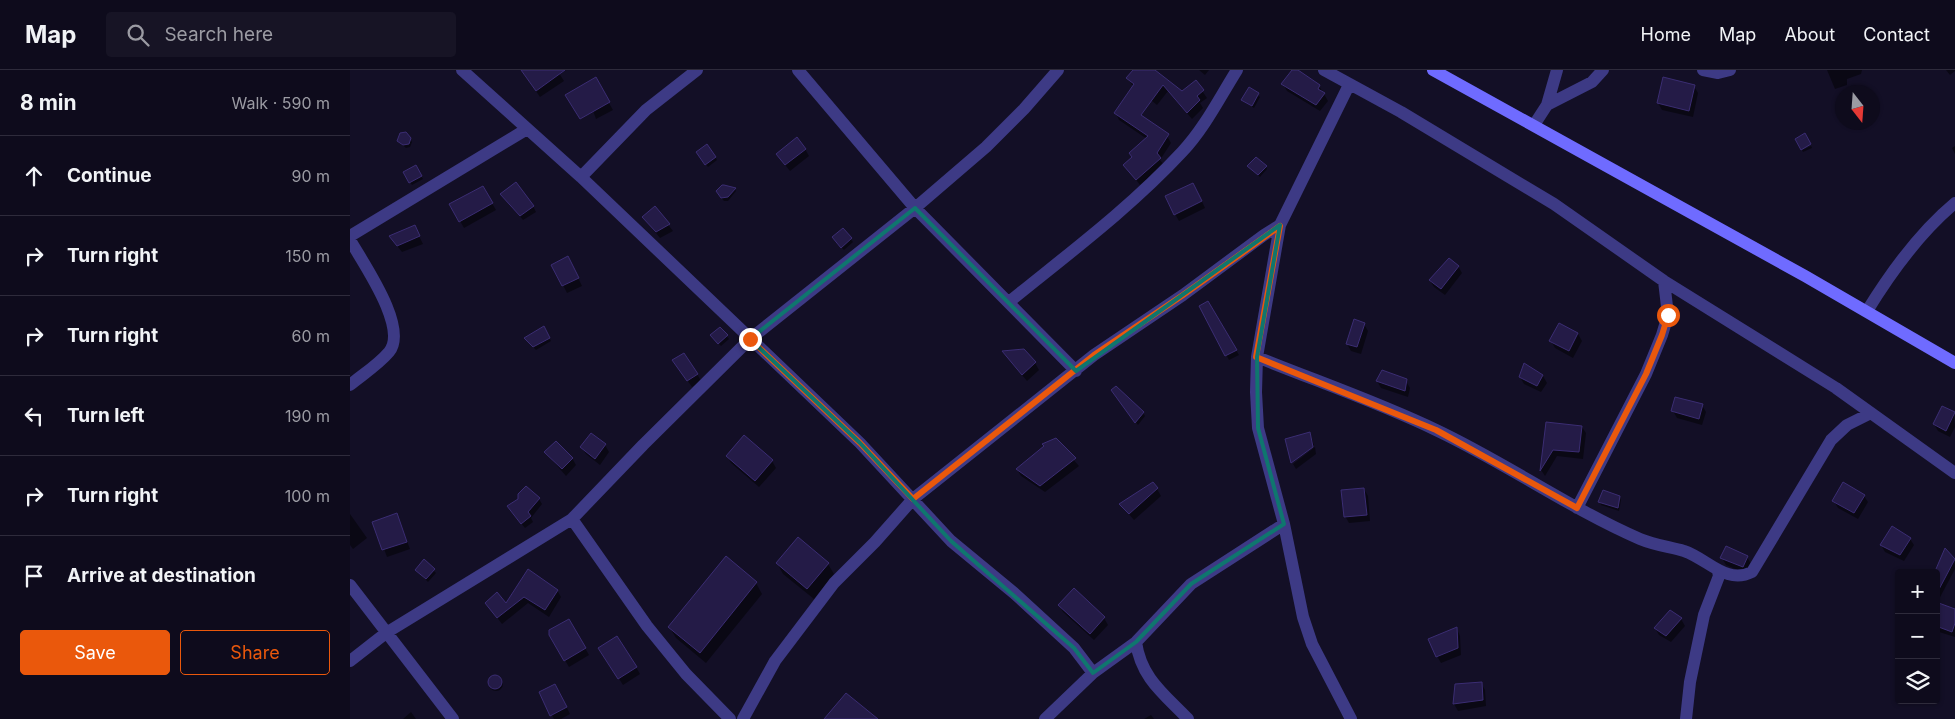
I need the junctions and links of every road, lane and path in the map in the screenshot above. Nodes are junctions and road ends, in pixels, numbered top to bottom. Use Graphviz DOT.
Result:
graph roads {
  1 [pos="462,70"];
  2 [pos="697,70"];
  3 [pos="798,70"];
  4 [pos="1058,70"];
  5 [pos="1237,70"];
  6 [pos="1324,70"];
  7 [pos="1433,70"];
  8 [pos="1557,70"];
  9 [pos="1603,70"];
  10 [pos="1703,70"];
  11 [pos="1730,70"];
  12 [pos="1349,85"];
  13 [pos="1547,104"];
  14 [pos="1534,125"];
  15 [pos="527,128"];
  16 [pos="581,177"];
  17 [pos="915,208"];
  18 [pos="1952,210"];
  19 [pos="1280,226"];
  20 [pos="350,236"];
  21 [pos="350,240"];
  22 [pos="1664,281"];
  23 [pos="1009,302"];
  24 [pos="1866,311"];
  25 [pos="750,339"];
  26 [pos="1256,357"];
  27 [pos="1955,362"];
  28 [pos="1076,371"];
  29 [pos="350,385"];
  30 [pos="1870,413"];
  31 [pos="1955,473"];
  32 [pos="913,499"];
  33 [pos="1577,508"];
  34 [pos="572,519"];
  35 [pos="1284,524"];
  36 [pos="1718,571"];
  37 [pos="350,585"];
  38 [pos="386,633"];
  39 [pos="1136,642"];
  40 [pos="350,661"];
  41 [pos="1093,673"];
  42 [pos="453,719"];
  43 [pos="730,719"];
  44 [pos="743,719"];
  45 [pos="1045,719"];
  46 [pos="1188,719"];
  47 [pos="1351,719"];
  48 [pos="1686,719"];
  1 -- 15 [label="street"];
  2 -- 16 [label="street"];
  3 -- 17 [label="street"];
  4 -- 17 [label="street"];
  5 -- 23 [label="street"];
  6 -- 12 [label="street"];
  7 -- 14 [label="street"];
  8 -- 13 [label="street"];
  9 -- 13 [label="street"];
  10 -- 11 [label="street"];
  12 -- 19 [label="street"];
  12 -- 22 [label="street"];
  13 -- 14 [label="street"];
  14 -- 24 [label="street"];
  15 -- 16 [label="street"];
  15 -- 20 [label="street"];
  16 -- 25 [label="street"];
  17 -- 23 [label="street"];
  17 -- 25 [label="street"];
  18 -- 24 [label="street"];
  19 -- 26 [label="street"];
  19 -- 28 [label="street"];
  21 -- 29 [label="street"];
  22 -- 30 [label="street"];
  22 -- 33 [label="street"];
  23 -- 28 [label="street"];
  24 -- 27 [label="street"];
  25 -- 32 [label="street"];
  25 -- 34 [label="street"];
  26 -- 33 [label="street"];
  26 -- 35 [label="street"];
  28 -- 32 [label="street"];
  30 -- 31 [label="street"];
  30 -- 36 [label="street"];
  32 -- 41 [label="street"];
  32 -- 44 [label="street"];
  33 -- 36 [label="street"];
  34 -- 38 [label="street"];
  34 -- 43 [label="street"];
  35 -- 39 [label="street"];
  35 -- 47 [label="street"];
  36 -- 48 [label="street"];
  37 -- 38 [label="street"];
  38 -- 40 [label="street"];
  38 -- 42 [label="street"];
  39 -- 41 [label="street"];
  39 -- 46 [label="street"];
  41 -- 45 [label="street"];
}
